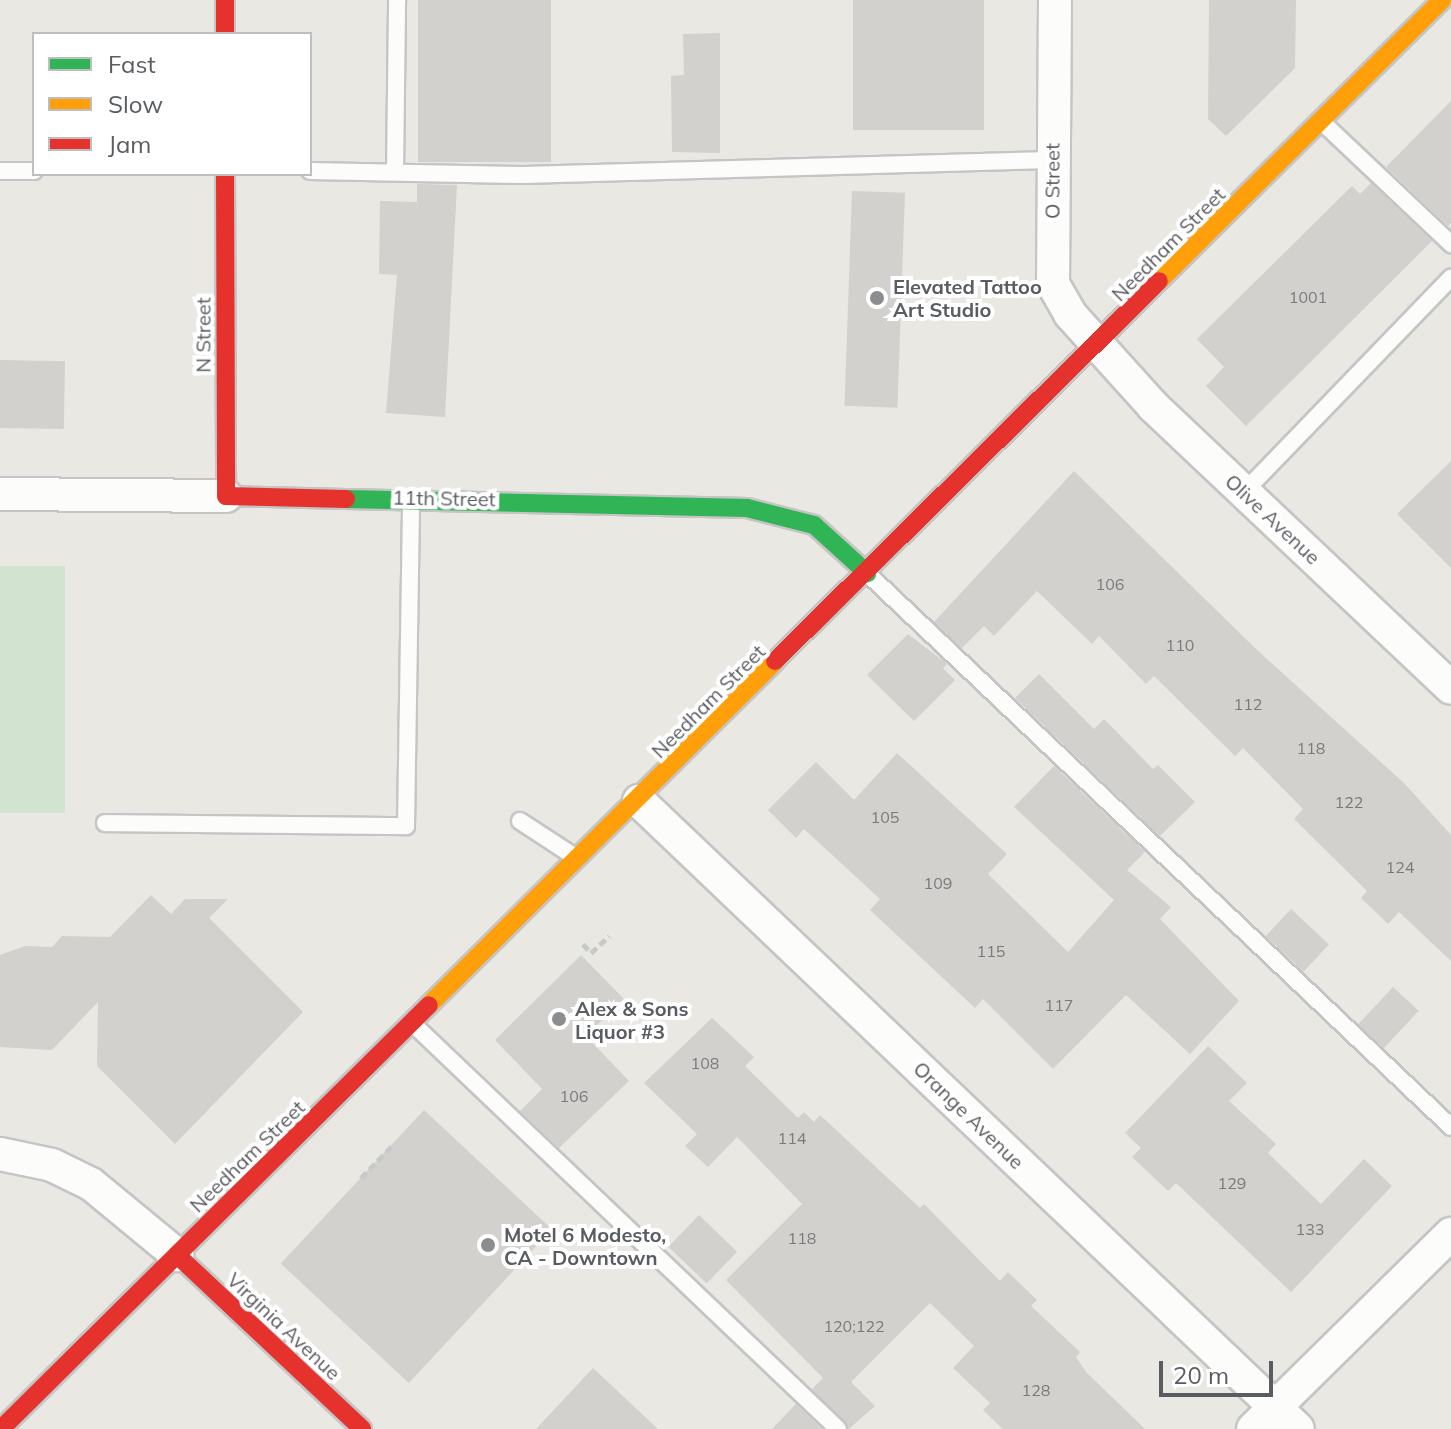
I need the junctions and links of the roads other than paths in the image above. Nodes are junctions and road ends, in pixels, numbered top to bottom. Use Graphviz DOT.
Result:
graph roads {
  1 [pos="225,0"];
  2 [pos="397,0"];
  3 [pos="1055,0"];
  4 [pos="1442,0"];
  5 [pos="225,32"];
  6 [pos="1321,121"];
  7 [pos="1051,160"];
  8 [pos="0,171"];
  9 [pos="32,171"];
  10 [pos="312,171"];
  11 [pos="395,172"];
  12 [pos="225,176"];
  13 [pos="1451,244"];
  14 [pos="1451,278"];
  15 [pos="1096,348"];
  16 [pos="1244,492"];
  17 [pos="0,494"];
  18 [pos="226,496"];
  19 [pos="411,497"];
  20 [pos="867,573"];
  21 [pos="1451,688"];
  22 [pos="639,801"];
  23 [pos="520,821"];
  24 [pos="105,823"];
  25 [pos="580,860"];
  26 [pos="413,1024"];
  27 [pos="1451,1127"];
  28 [pos="0,1154"];
  29 [pos="1451,1234"];
  30 [pos="177,1255"];
  31 [pos="1264,1418"];
  32 [pos="1,1429"];
  33 [pos="362,1429"];
  34 [pos="838,1429"];
  35 [pos="1298,1429"];
  1 -- 5 [label="main road"];
  2 -- 11 [label="lane"];
  3 -- 7 [label="street, O Street"];
  4 -- 6 [label="main road, Needham Street"];
  6 -- 13 [label="lane"];
  6 -- 15 [label="main road, Needham Street"];
  7 -- 11 [label="lane"];
  7 -- 15 [label="street, O Street"];
  8 -- 9 [label="lane"];
  10 -- 11 [label="lane"];
  12 -- 18 [label="main road, N Street"];
  14 -- 16 [label="lane"];
  15 -- 16 [label="street, Olive Avenue"];
  15 -- 20 [label="main road, Needham Street"];
  16 -- 21 [label="street, Olive Avenue"];
  17 -- 18 [label="street, 11th Street"];
  18 -- 19 [label="main road, 11th Street"];
  19 -- 20 [label="main road, 11th Street"];
  19 -- 24 [label="lane"];
  20 -- 22 [label="main road, Needham Street"];
  20 -- 27 [label="lane"];
  22 -- 25 [label="main road, Needham Street"];
  22 -- 31 [label="street, Orange Avenue"];
  23 -- 25 [label="lane"];
  25 -- 26 [label="main road, Needham Street"];
  26 -- 30 [label="main road, Needham Street"];
  26 -- 34 [label="lane"];
  28 -- 30 [label="street"];
  29 -- 31 [label="street"];
  30 -- 32 [label="main road, Needham Street"];
  30 -- 33 [label="main road, Virginia Avenue"];
  31 -- 35 [label="street, Orange Avenue"];
}
